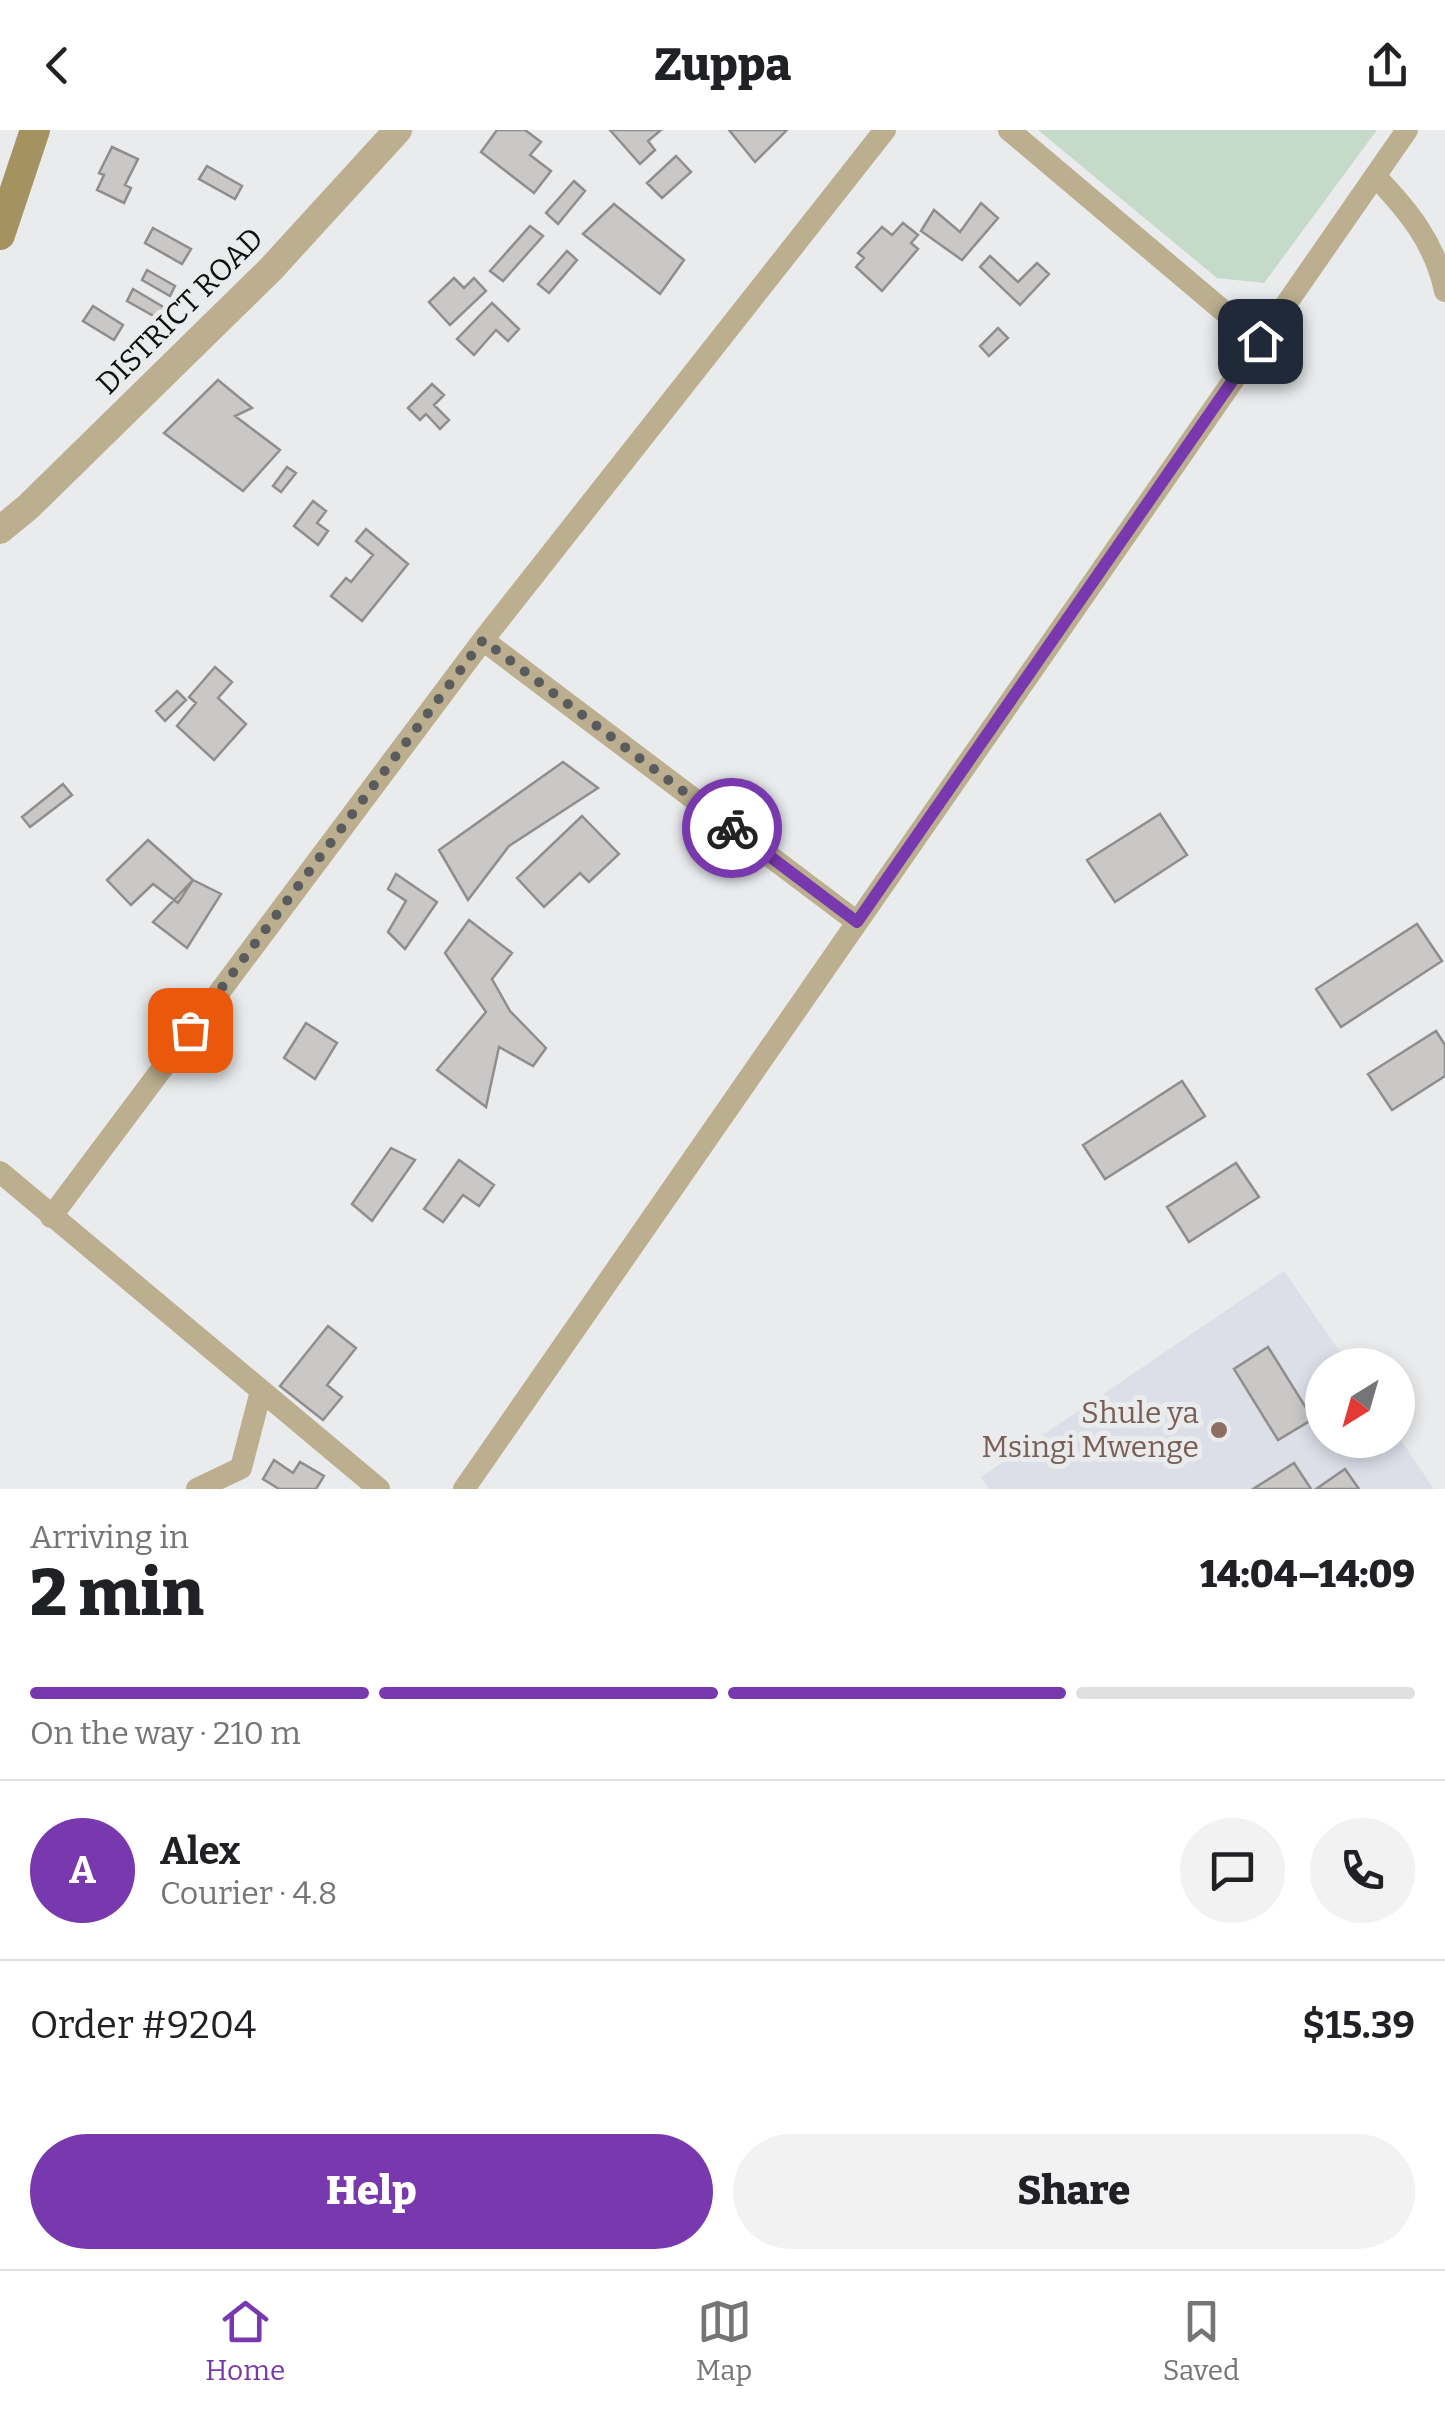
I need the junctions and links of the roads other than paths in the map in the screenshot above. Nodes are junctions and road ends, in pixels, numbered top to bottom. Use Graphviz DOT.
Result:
graph roads {
  1 [pos="35,130"];
  2 [pos="398,130"];
  3 [pos="886,130"];
  4 [pos="1009,130"];
  5 [pos="1408,130"];
  6 [pos="1375,176"];
  7 [pos="0,235"];
  8 [pos="1445,291"];
  9 [pos="1260,341"];
  10 [pos="0,530"];
  11 [pos="483,640"];
  12 [pos="857,922"];
  13 [pos="0,1172"];
  14 [pos="51,1217"];
  15 [pos="261,1391"];
  16 [pos="245,1478"];
  17 [pos="197,1489"];
  18 [pos="379,1489"];
  19 [pos="464,1489"];
  1 -- 7 [label="main road"];
  2 -- 10 [label="street, DISTRICT ROAD"];
  3 -- 11 [label="street"];
  4 -- 9 [label="street"];
  5 -- 6 [label="street"];
  6 -- 8 [label="street"];
  6 -- 9 [label="street"];
  9 -- 12 [label="street"];
  11 -- 12 [label="street"];
  11 -- 14 [label="street"];
  12 -- 19 [label="street"];
  13 -- 14 [label="street"];
  14 -- 15 [label="street"];
  15 -- 16 [label="street"];
  15 -- 18 [label="street"];
  16 -- 17 [label="street"];
}
